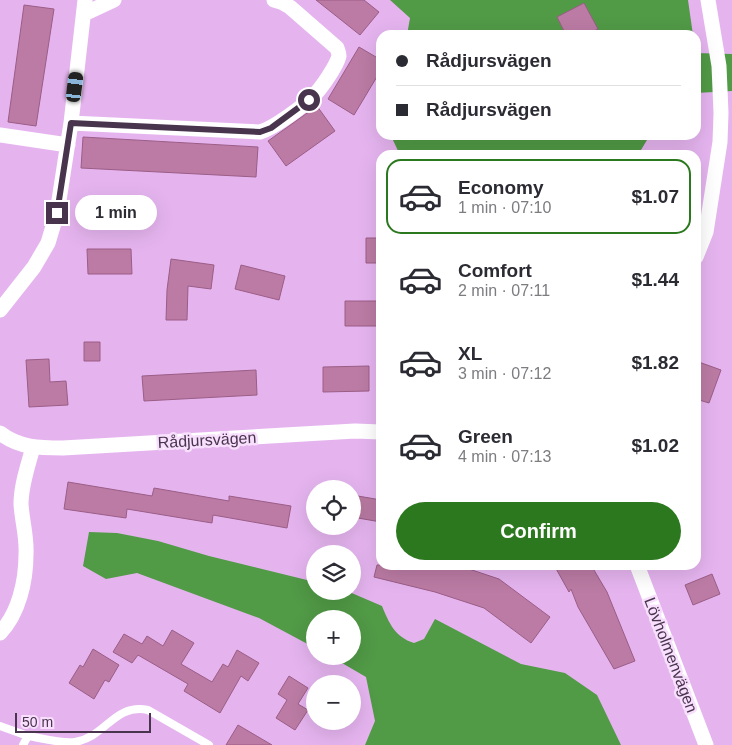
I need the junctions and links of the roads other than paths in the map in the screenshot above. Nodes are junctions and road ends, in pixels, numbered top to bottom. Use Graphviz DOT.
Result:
graph roads {
  1 [pos="114,0"];
  2 [pos="274,0"];
  3 [pos="708,0"];
  4 [pos="85,7"];
  5 [pos="725,66"];
  6 [pos="71,123"];
  7 [pos="0,134"];
  8 [pos="68,145"];
  9 [pos="701,245"];
  10 [pos="0,310"];
  11 [pos="376,432"];
  12 [pos="0,433"];
  13 [pos="33,448"];
  14 [pos="639,570"];
  15 [pos="0,633"];
  16 [pos="0,726"];
  17 [pos="28,736"];
  18 [pos="23,745"];
  19 [pos="209,745"];
  20 [pos="706,745"];
  1 -- 4 [label="street"];
  2 -- 6 [label="street"];
  3 -- 5 [label="street"];
  4 -- 6 [label="street"];
  5 -- 9 [label="street"];
  6 -- 8 [label="street"];
  7 -- 8 [label="street"];
  8 -- 10 [label="street"];
  11 -- 13 [label="street, Rådjursvägen"];
  12 -- 13 [label="street, Rådjursvägen"];
  13 -- 15 [label="street"];
  14 -- 20 [label="street, Lövholmenvägen"];
  16 -- 17 [label="lane"];
  17 -- 18 [label="lane"];
  17 -- 19 [label="lane"];
}
